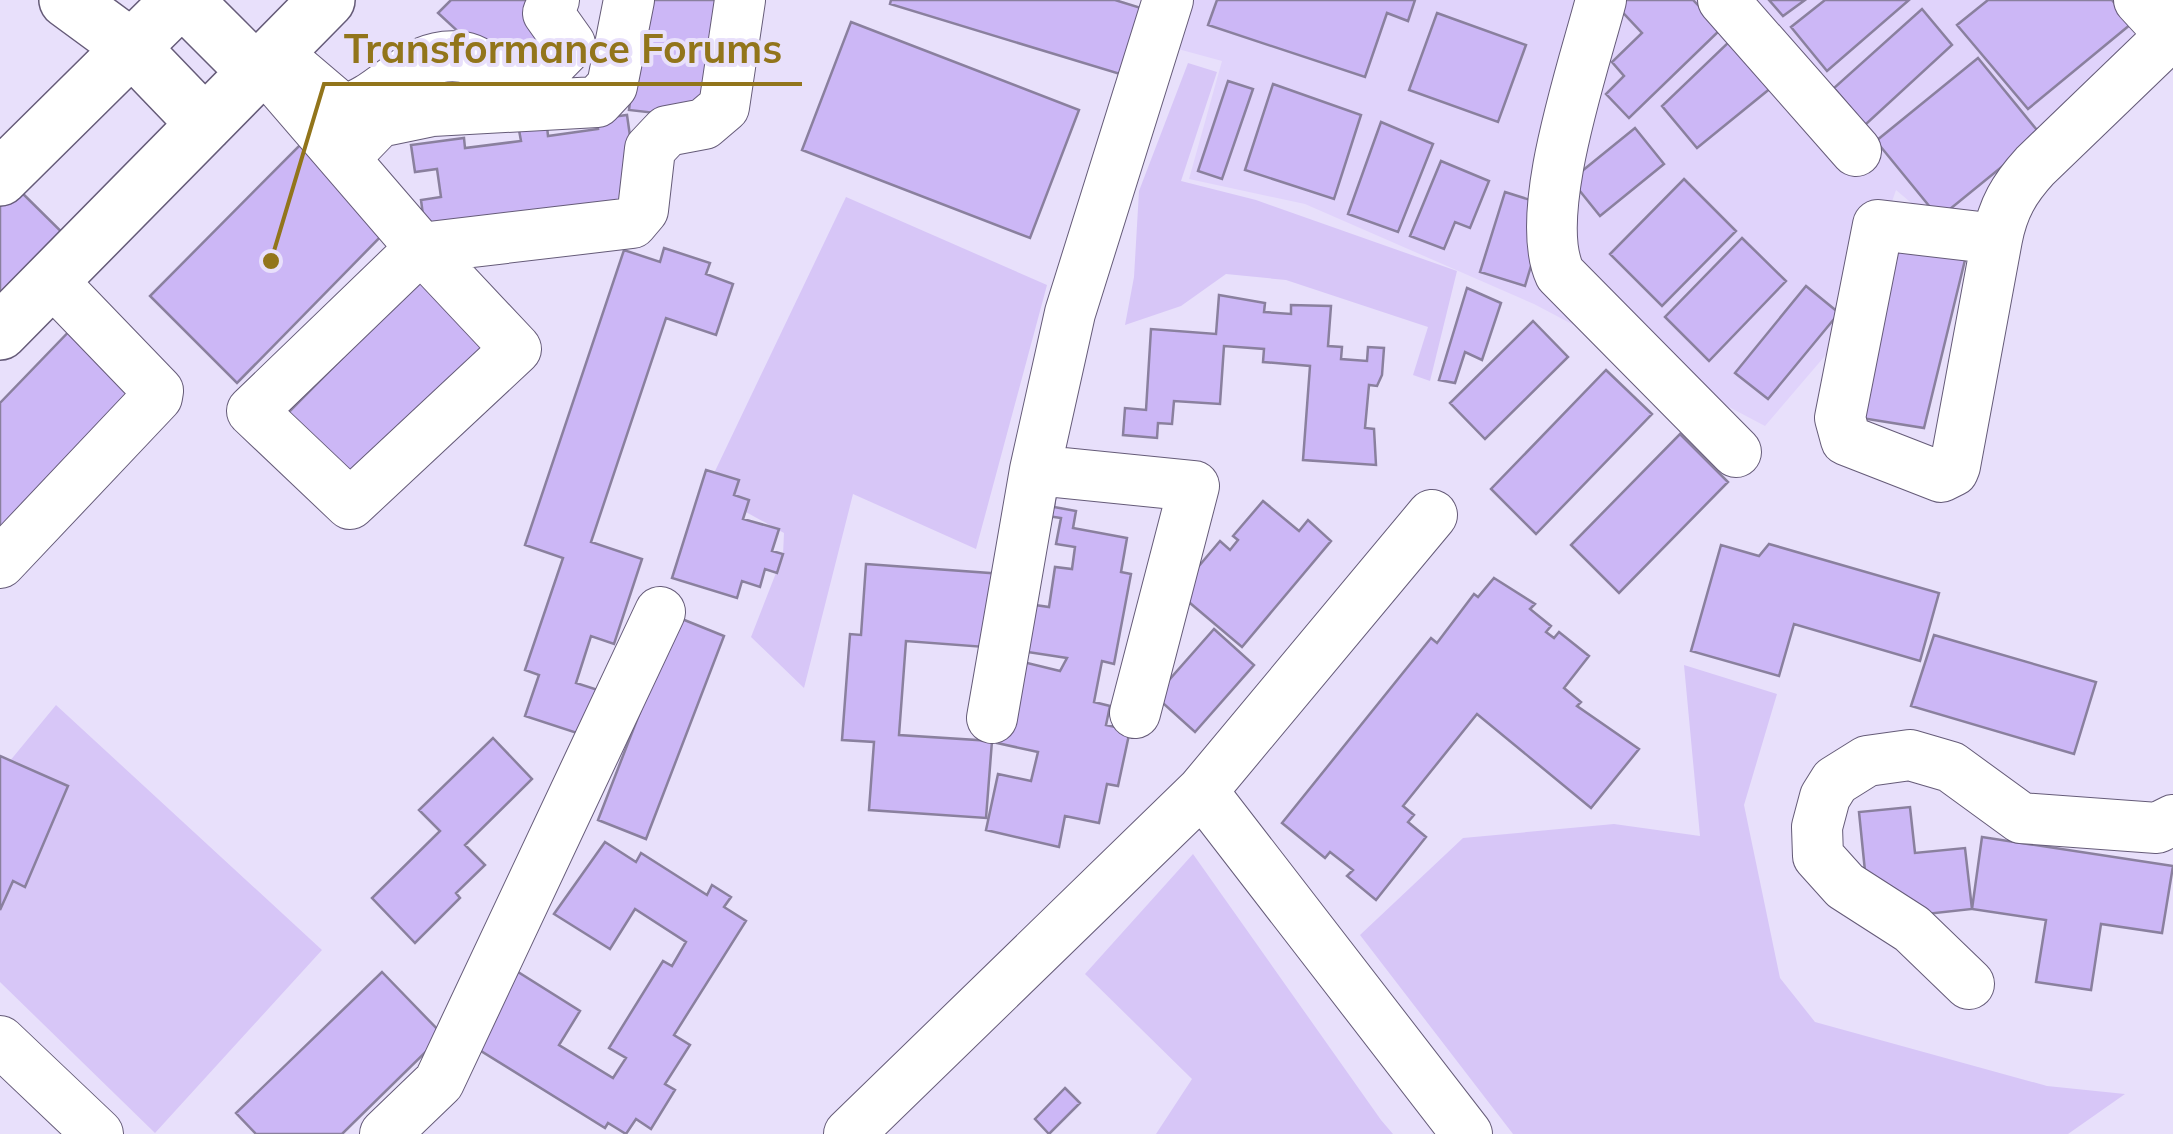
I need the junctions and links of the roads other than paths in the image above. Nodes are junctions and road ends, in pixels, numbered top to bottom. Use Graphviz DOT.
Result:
graph roads {
  1 [pos="68,0"];
  2 [pos="182,0"];
  3 [pos="327,0"];
  4 [pos="554,0"];
  5 [pos="629,0"];
  6 [pos="740,0"];
  7 [pos="1168,0"];
  8 [pos="1601,0"];
  9 [pos="1723,0"];
  10 [pos="2161,24"];
  11 [pos="131,47"];
  12 [pos="266,64"];
  13 [pos="604,94"];
  14 [pos="205,124"];
  15 [pos="661,137"];
  16 [pos="1856,150"];
  17 [pos="344,157"];
  18 [pos="0,178"];
  19 [pos="1998,239"];
  20 [pos="421,248"];
  21 [pos="51,280"];
  22 [pos="0,332"];
  23 [pos="1736,452"];
  24 [pos="1035,470"];
  25 [pos="1432,514"];
  26 [pos="0,562"];
  27 [pos="660,612"];
  28 [pos="1135,713"];
  29 [pos="992,718"];
  30 [pos="1202,791"];
  31 [pos="2173,820"];
  32 [pos="1969,984"];
  33 [pos="0,1040"];
  34 [pos="98,1134"];
  35 [pos="385,1134"];
  36 [pos="849,1134"];
  37 [pos="1467,1134"];
  1 -- 11 [label="main road"];
  2 -- 11 [label="main road"];
  2 -- 12 [label="main road"];
  3 -- 12 [label="main road"];
  4 -- 12 [label="street"];
  5 -- 13 [label="street"];
  6 -- 15 [label="street"];
  7 -- 24 [label="street"];
  8 -- 23 [label="street"];
  9 -- 16 [label="street"];
  10 -- 19 [label="street"];
  11 -- 14 [label="main road"];
  11 -- 18 [label="main road"];
  12 -- 14 [label="main road"];
  12 -- 17 [label="street"];
  13 -- 15 [label="street"];
  13 -- 17 [label="street"];
  14 -- 21 [label="main road"];
  15 -- 20 [label="street"];
  17 -- 20 [label="street"];
  19 -- 19 [label="street"];
  20 -- 20 [label="street"];
  21 -- 22 [label="main road"];
  21 -- 26 [label="street"];
  24 -- 28 [label="street"];
  24 -- 29 [label="street"];
  25 -- 30 [label="street"];
  27 -- 35 [label="street"];
  30 -- 36 [label="street"];
  30 -- 37 [label="street"];
  31 -- 32 [label="street"];
  33 -- 34 [label="street"];
}
